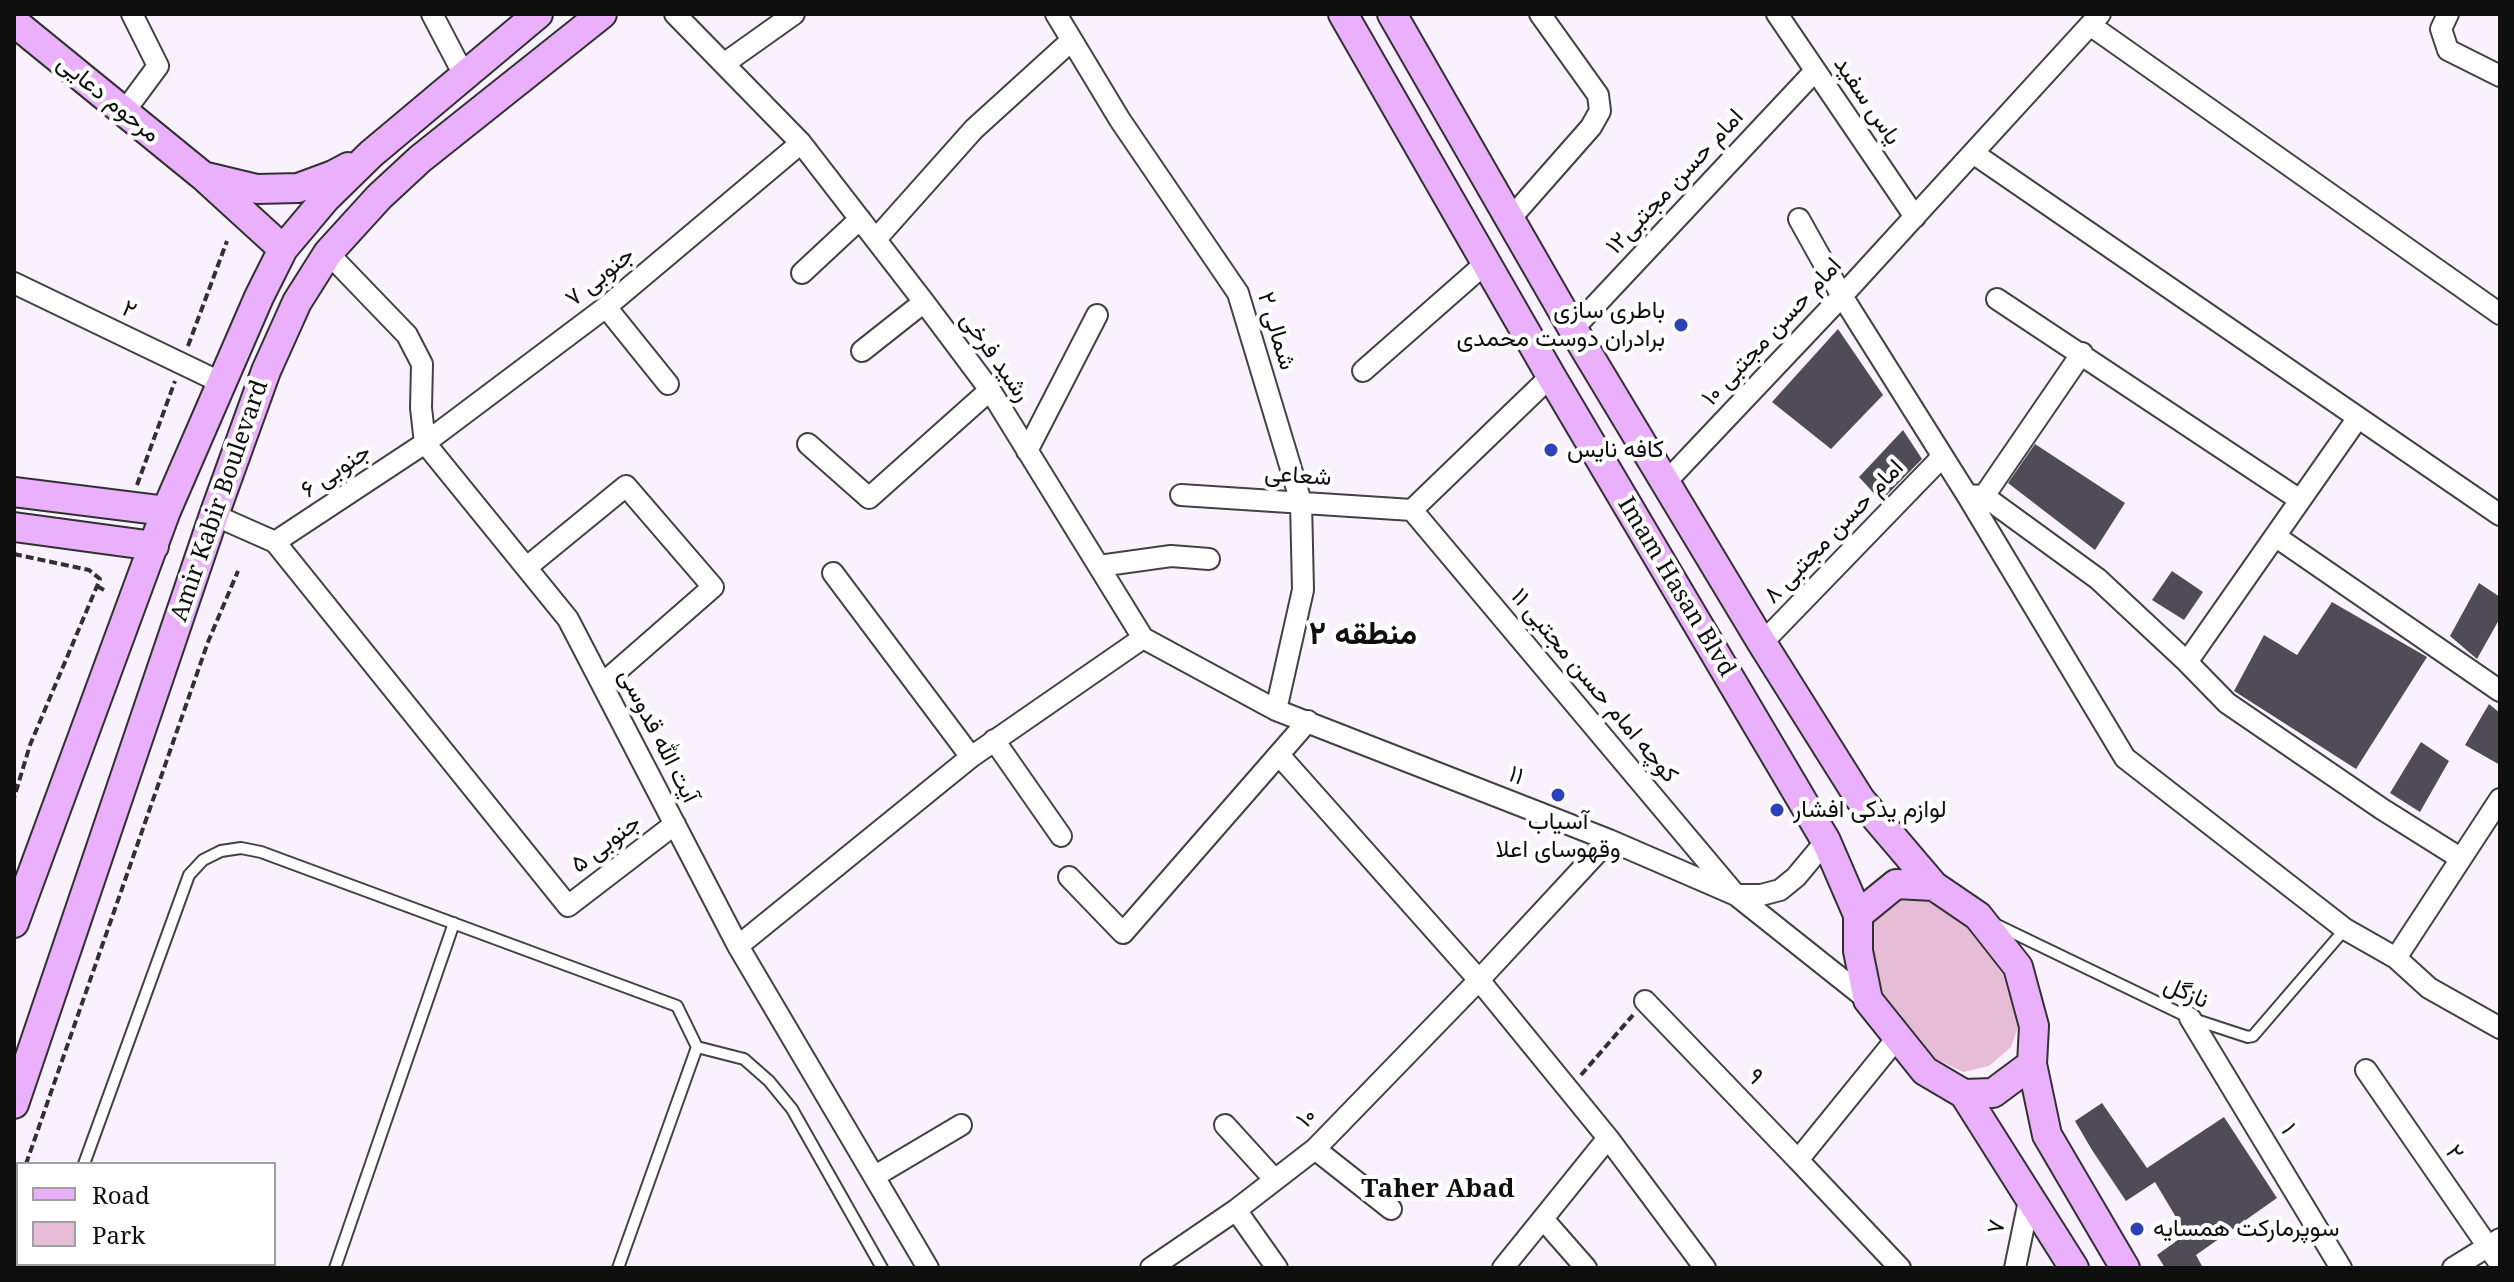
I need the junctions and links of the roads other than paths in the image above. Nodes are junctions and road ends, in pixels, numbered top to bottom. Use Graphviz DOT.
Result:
graph roads {
  1 [pos="132,14"];
  2 [pos="432,14"];
  3 [pos="538,14"];
  4 [pos="602,14"];
  5 [pos="675,14"];
  6 [pos="794,14"];
  7 [pos="1056,14"];
  8 [pos="1343,14"];
  9 [pos="1392,14"];
  10 [pos="1540,14"];
  11 [pos="1777,14"];
  12 [pos="2448,14"];
  13 [pos="2095,20"];
  14 [pos="14,22"];
  15 [pos="1072,40"];
  16 [pos="725,63"];
  17 [pos="1815,71"];
  18 [pos="464,75"];
  19 [pos="2500,76"];
  20 [pos="124,112"];
  21 [pos="801,143"];
  22 [pos="1973,153"];
  23 [pos="371,154"];
  24 [pos="203,176"];
  25 [pos="1915,217"];
  26 [pos="860,219"];
  27 [pos="1510,219"];
  28 [pos="1799,219"];
  29 [pos="876,239"];
  30 [pos="283,249"];
  31 [pos="328,253"];
  32 [pos="1487,262"];
  33 [pos="802,273"];
  34 [pos="14,283"];
  35 [pos="1842,296"];
  36 [pos="1997,299"];
  37 [pos="924,302"];
  38 [pos="606,307"];
  39 [pos="2500,314"];
  40 [pos="1097,315"];
  41 [pos="1573,329"];
  42 [pos="862,351"];
  43 [pos="2082,353"];
  44 [pos="1363,371"];
  45 [pos="1551,376"];
  46 [pos="222,383"];
  47 [pos="668,384"];
  48 [pos="990,390"];
  49 [pos="2357,419"];
  50 [pos="425,443"];
  51 [pos="808,444"];
  52 [pos="1027,451"];
  53 [pos="1942,457"];
  54 [pos="1665,483"];
  55 [pos="14,492"];
  56 [pos="1181,495"];
  57 [pos="1976,496"];
  58 [pos="2300,500"];
  59 [pos="1301,502"];
  60 [pos="1412,510"];
  61 [pos="166,511"];
  62 [pos="214,515"];
  63 [pos="2500,515"];
  64 [pos="14,527"];
  65 [pos="2275,536"];
  66 [pos="275,542"];
  67 [pos="154,546"];
  68 [pos="1209,559"];
  69 [pos="1099,566"];
  70 [pos="527,567"];
  71 [pos="833,573"];
  72 [pos="1143,638"];
  73 [pos="1762,643"];
  74 [pos="2187,662"];
  75 [pos="602,684"];
  76 [pos="2500,691"];
  77 [pos="1276,710"];
  78 [pos="1308,721"];
  79 [pos="994,740"];
  80 [pos="1279,755"];
  81 [pos="971,757"];
  82 [pos="2500,799"];
  83 [pos="675,824"];
  84 [pos="1061,836"];
  85 [pos="1609,840"];
  86 [pos="1826,841"];
  87 [pos="2460,858"];
  88 [pos="1069,877"];
  89 [pos="1934,886"];
  90 [pos="1736,895"];
  91 [pos="1858,915"];
  92 [pos="1978,916"];
  93 [pos="14,923"];
  94 [pos="454,923"];
  95 [pos="2345,929"];
  96 [pos="738,946"];
  97 [pos="2396,958"];
  98 [pos="1479,980"];
  99 [pos="1868,1000"];
  100 [pos="1645,1001"];
  101 [pos="2190,1018"];
  102 [pos="2500,1028"];
  103 [pos="1897,1038"];
  104 [pos="697,1047"];
  105 [pos="2032,1064"];
  106 [pos="2366,1070"];
  107 [pos="1964,1094"];
  108 [pos="14,1104"];
  109 [pos="961,1125"];
  110 [pos="1225,1125"];
  111 [pos="1608,1138"];
  112 [pos="1315,1149"];
  113 [pos="1798,1160"];
  114 [pos="85,1162"];
  115 [pos="875,1176"];
  116 [pos="1275,1180"];
  117 [pos="2030,1196"];
  118 [pos="1391,1209"];
  119 [pos="1236,1210"];
  120 [pos="1543,1219"];
  121 [pos="2494,1243"];
  122 [pos="2500,1264"];
  123 [pos="335,1268"];
  124 [pos="618,1268"];
  125 [pos="882,1268"];
  126 [pos="928,1268"];
  127 [pos="1151,1268"];
  128 [pos="1277,1268"];
  129 [pos="1503,1268"];
  130 [pos="1586,1268"];
  131 [pos="1705,1268"];
  132 [pos="1900,1268"];
  133 [pos="2015,1268"];
  134 [pos="2074,1268"];
  135 [pos="2125,1268"];
  136 [pos="2341,1268"];
  137 [pos="2453,1268"];
  1 -- 20 [label="street"];
  2 -- 18 [label="street"];
  3 -- 18 [label="main road, Amir Kabir Boulevard"];
  4 -- 31 [label="main road, Amir Kabir Boulevard"];
  5 -- 16 [label="street, رشید فرخی"];
  6 -- 16 [label="street"];
  7 -- 15 [label="street, ۲ شمالی"];
  8 -- 32 [label="main road, Imam Hasan Blvd"];
  9 -- 27 [label="main road, Imam Hasan Blvd"];
  10 -- 27 [label="street"];
  11 -- 17 [label="street, یاس سفید"];
  12 -- 19 [label="street"];
  13 -- 22 [label="street, امام حسن مجتبی ۱۰"];
  13 -- 39 [label="street"];
  14 -- 20 [label="main road, مرحوم دعایی"];
  15 -- 29 [label="street"];
  15 -- 59 [label="street, ۲ شمالی"];
  16 -- 21 [label="street, رشید فرخی"];
  17 -- 25 [label="street, یاس سفید"];
  17 -- 41 [label="street, امام حسن مجتبی۱۲"];
  18 -- 23 [label="main road, Amir Kabir Boulevard"];
  20 -- 24 [label="main road, مرحوم دعایی"];
  21 -- 26 [label="street, رشید فرخی"];
  21 -- 38 [label="street, ۷ جنوبی"];
  22 -- 25 [label="street, امام حسن مجتبی ۱۰"];
  22 -- 49 [label="street"];
  23 -- 24 [label="main road"];
  23 -- 30 [label="main road, Amir Kabir Boulevard"];
  24 -- 30 [label="main road, مرحوم دعایی"];
  25 -- 35 [label="street, امام حسن مجتبی ۱۰"];
  26 -- 29 [label="street, رشید فرخی"];
  26 -- 33 [label="street"];
  27 -- 41 [label="main road, Imam Hasan Blvd"];
  28 -- 35 [label="street"];
  29 -- 37 [label="street, رشید فرخی"];
  30 -- 46 [label="main road, Amir Kabir Boulevard"];
  31 -- 50 [label="street"];
  31 -- 62 [label="main road, Amir Kabir Boulevard"];
  32 -- 44 [label="street"];
  32 -- 45 [label="main road, Imam Hasan Blvd"];
  34 -- 46 [label="street, ۲"];
  35 -- 53 [label="street"];
  35 -- 54 [label="street, امام حسن مجتبی ۱۰"];
  36 -- 43 [label="street"];
  37 -- 42 [label="street"];
  37 -- 48 [label="street, رشید فرخی"];
  38 -- 47 [label="street"];
  38 -- 50 [label="street, ۷ جنوبی"];
  40 -- 52 [label="street"];
  41 -- 54 [label="main road, Imam Hasan Blvd"];
  43 -- 57 [label="street"];
  43 -- 58 [label="street"];
  45 -- 60 [label="street"];
  45 -- 86 [label="main road, Imam Hasan Blvd"];
  46 -- 61 [label="main road, Amir Kabir Boulevard"];
  48 -- 51 [label="street"];
  48 -- 52 [label="street, رشید فرخی"];
  49 -- 58 [label="street"];
  49 -- 63 [label="street"];
  50 -- 66 [label="street, ۶ جنوبی"];
  50 -- 70 [label="street, آیت الله قدوسی"];
  52 -- 69 [label="street, رشید فرخی"];
  53 -- 57 [label="street"];
  53 -- 73 [label="street, امام حسن مجتبی ۸"];
  54 -- 73 [label="main road, Imam Hasan Blvd"];
  55 -- 61 [label="main road"];
  56 -- 59 [label="street, شعاعی"];
  57 -- 74 [label="street"];
  57 -- 95 [label="street"];
  58 -- 65 [label="street"];
  59 -- 60 [label="street, شعاعی"];
  59 -- 77 [label="street, ۲ شمالی"];
  60 -- 90 [label="street, کوچه امام حسن مجتبی ۱۱"];
  61 -- 67 [label="main road, Amir Kabir Boulevard"];
  62 -- 66 [label="street"];
  62 -- 108 [label="main road, Amir Kabir Boulevard"];
  64 -- 67 [label="main road"];
  65 -- 74 [label="street"];
  65 -- 76 [label="street"];
  66 -- 83 [label="street, ۵ جنوبی"];
  67 -- 93 [label="main road, Amir Kabir Boulevard"];
  68 -- 69 [label="street"];
  69 -- 72 [label="street, رشید فرخی"];
  70 -- 75 [label="street, آیت الله قدوسی"];
  70 -- 75 [label="street"];
  71 -- 81 [label="street"];
  72 -- 77 [label="street"];
  72 -- 79 [label="street"];
  73 -- 89 [label="main road, Imam Hasan Blvd"];
  74 -- 87 [label="street"];
  75 -- 83 [label="street, آیت الله قدوسی"];
  77 -- 78 [label="street, ۱۱"];
  78 -- 80 [label="street"];
  78 -- 85 [label="street, ۱۱"];
  79 -- 81 [label="street"];
  79 -- 84 [label="street"];
  80 -- 88 [label="street"];
  80 -- 98 [label="street"];
  81 -- 96 [label="street"];
  82 -- 87 [label="street"];
  83 -- 96 [label="street, آیت الله قدوسی"];
  85 -- 90 [label="street, ۱۱"];
  85 -- 98 [label="street, ۱۰"];
  86 -- 90 [label="street, ۱۱"];
  86 -- 91 [label="main road, Imam Hasan Blvd"];
  87 -- 97 [label="street"];
  89 -- 91 [label="main road"];
  89 -- 92 [label="main road"];
  90 -- 99 [label="street, ۱۱"];
  91 -- 99 [label="main road"];
  92 -- 101 [label="lane, نازگل"];
  92 -- 105 [label="main road"];
  94 -- 104 [label="lane"];
  94 -- 114 [label="lane"];
  94 -- 123 [label="lane"];
  95 -- 97 [label="street"];
  95 -- 101 [label="lane, نازگل"];
  96 -- 115 [label="street, آیت الله قدوسی"];
  97 -- 102 [label="street"];
  98 -- 111 [label="street"];
  98 -- 112 [label="street, ۱۰"];
  99 -- 103 [label="main road"];
  100 -- 113 [label="street, ۹"];
  101 -- 136 [label="street, ۱"];
  103 -- 107 [label="main road"];
  103 -- 113 [label="street"];
  104 -- 124 [label="lane"];
  104 -- 125 [label="lane"];
  105 -- 107 [label="main road"];
  105 -- 135 [label="main road"];
  106 -- 121 [label="street, ۲"];
  107 -- 117 [label="main road"];
  109 -- 115 [label="street"];
  110 -- 116 [label="street"];
  111 -- 120 [label="street"];
  111 -- 131 [label="street"];
  112 -- 116 [label="street, ۱۰"];
  112 -- 118 [label="street"];
  113 -- 132 [label="street, ۹"];
  115 -- 126 [label="street, آیت الله قدوسی"];
  116 -- 119 [label="street, ۱۰"];
  117 -- 133 [label="street, ۷"];
  117 -- 134 [label="main road"];
  119 -- 127 [label="street, ۱۰"];
  119 -- 128 [label="street"];
  120 -- 129 [label="street"];
  120 -- 130 [label="street"];
  121 -- 122 [label="street, ۲"];
  121 -- 137 [label="street"];
}
